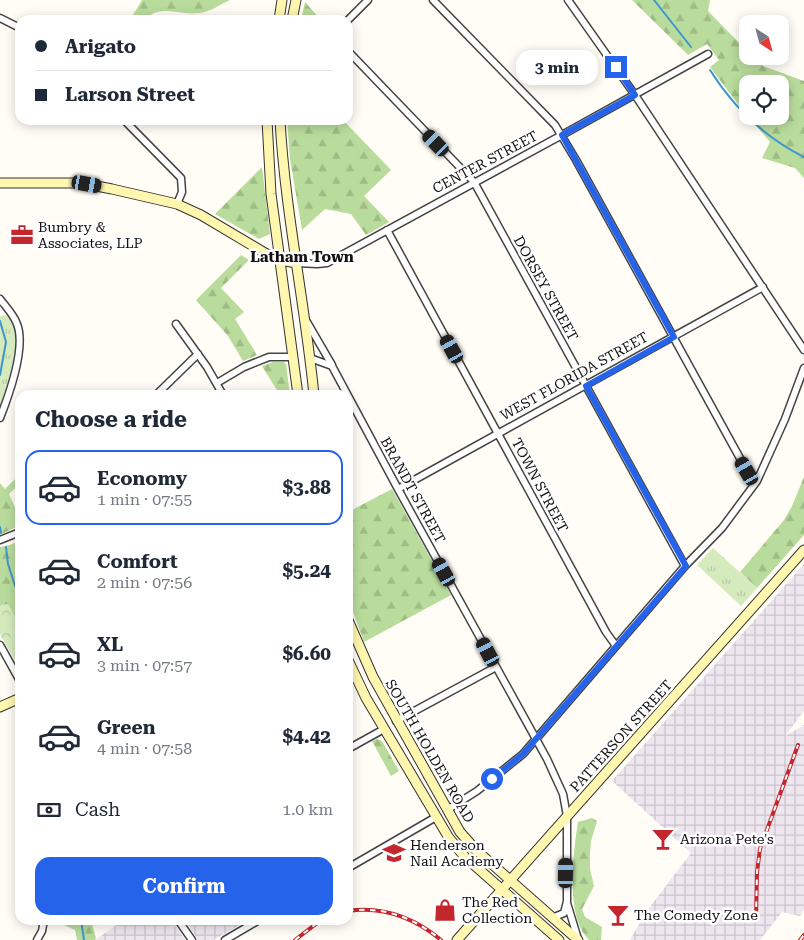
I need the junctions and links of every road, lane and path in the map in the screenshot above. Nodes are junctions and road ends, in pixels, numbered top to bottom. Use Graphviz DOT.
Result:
graph roads {
  1 [pos="282,0"];
  2 [pos="296,0"];
  3 [pos="368,0"];
  4 [pos="433,0"];
  5 [pos="568,0"];
  6 [pos="280,15"];
  7 [pos="293,15"];
  8 [pos="353,15"];
  9 [pos="0,18"];
  10 [pos="15,26"];
  11 [pos="708,54"];
  12 [pos="353,56"];
  13 [pos="635,95"];
  14 [pos="129,125"];
  15 [pos="267,125"];
  16 [pos="280,125"];
  17 [pos="562,135"];
  18 [pos="474,182"];
  19 [pos="0,183"];
  20 [pos="177,204"];
  21 [pos="386,230"];
  22 [pos="279,260"];
  23 [pos="297,263"];
  24 [pos="763,288"];
  25 [pos="0,299"];
  26 [pos="3,309"];
  27 [pos="305,320"];
  28 [pos="176,324"];
  29 [pos="674,337"];
  30 [pos="804,350"];
  31 [pos="198,354"];
  32 [pos="294,356"];
  33 [pos="310,358"];
  34 [pos="332,366"];
  35 [pos="804,368"];
  36 [pos="217,383"];
  37 [pos="586,386"];
  38 [pos="161,390"];
  39 [pos="220,390"];
  40 [pos="297,390"];
  41 [pos="313,390"];
  42 [pos="345,390"];
  43 [pos="353,405"];
  44 [pos="0,418"];
  45 [pos="498,434"];
  46 [pos="757,481"];
  47 [pos="398,489"];
  48 [pos="15,534"];
  49 [pos="0,540"];
  50 [pos="804,550"];
  51 [pos="686,566"];
  52 [pos="353,632"];
  53 [pos="0,645"];
  54 [pos="616,646"];
  55 [pos="496,667"];
  56 [pos="15,672"];
  57 [pos="353,672"];
  58 [pos="15,700"];
  59 [pos="0,707"];
  60 [pos="396,721"];
  61 [pos="384,729"];
  62 [pos="536,738"];
  63 [pos="353,745"];
  64 [pos="447,810"];
  65 [pos="568,816"];
  66 [pos="436,817"];
  67 [pos="460,832"];
  68 [pos="353,865"];
  69 [pos="510,881"];
  70 [pos="502,890"];
  71 [pos="567,901"];
  72 [pos="552,918"];
  73 [pos="43,925"];
  74 [pos="182,925"];
  75 [pos="250,925"];
  76 [pos="37,940"];
  77 [pos="192,940"];
  78 [pos="225,940"];
  79 [pos="457,940"];
  80 [pos="558,940"];
  81 [pos="578,940"];
  1 -- 6 [label="main road"];
  2 -- 7 [label="main road"];
  3 -- 8 [label="street"];
  4 -- 17 [label="street"];
  5 -- 13 [label="street"];
  9 -- 10 [label="street"];
  11 -- 13 [label="street, CENTER STREET"];
  12 -- 18 [label="street, DORSEY STREET"];
  13 -- 17 [label="street, CENTER STREET"];
  13 -- 24 [label="street"];
  14 -- 20 [label="street"];
  15 -- 22 [label="main road"];
  16 -- 23 [label="main road"];
  17 -- 18 [label="street, CENTER STREET"];
  17 -- 29 [label="street"];
  18 -- 21 [label="street, CENTER STREET"];
  18 -- 37 [label="street, DORSEY STREET"];
  19 -- 20 [label="main road"];
  20 -- 22 [label="main road"];
  21 -- 23 [label="street, CENTER STREET"];
  21 -- 45 [label="street, TOWN STREET"];
  22 -- 23 [label="main road"];
  22 -- 32 [label="main road"];
  23 -- 27 [label="main road"];
  24 -- 29 [label="street, WEST FLORIDA STREET"];
  24 -- 30 [label="street"];
  25 -- 26 [label="street"];
  26 -- 44 [label="street"];
  27 -- 33 [label="main road"];
  27 -- 34 [label="street, BRANDT STREET"];
  28 -- 31 [label="street"];
  29 -- 37 [label="street, WEST FLORIDA STREET"];
  29 -- 46 [label="street"];
  31 -- 36 [label="street"];
  31 -- 38 [label="street"];
  32 -- 36 [label="street"];
  32 -- 40 [label="main road"];
  33 -- 34 [label="street"];
  33 -- 41 [label="main road"];
  34 -- 42 [label="street, BRANDT STREET"];
  35 -- 46 [label="street"];
  36 -- 39 [label="street"];
  37 -- 45 [label="street, WEST FLORIDA STREET"];
  37 -- 51 [label="street, DORSEY STREET"];
  43 -- 47 [label="street, BRANDT STREET"];
  45 -- 47 [label="street, WEST FLORIDA STREET"];
  45 -- 54 [label="street, TOWN STREET"];
  46 -- 51 [label="street"];
  47 -- 55 [label="street, BRANDT STREET"];
  48 -- 49 [label="street"];
  50 -- 65 [label="main road, PATTERSON STREET"];
  51 -- 54 [label="street"];
  52 -- 60 [label="main road, SOUTH HOLDEN ROAD"];
  53 -- 56 [label="street"];
  54 -- 62 [label="street"];
  55 -- 60 [label="street"];
  55 -- 62 [label="street, BRANDT STREET"];
  57 -- 61 [label="main road, SOUTH HOLDEN ROAD"];
  58 -- 59 [label="main road"];
  60 -- 64 [label="main road, SOUTH HOLDEN ROAD"];
  61 -- 63 [label="street"];
  61 -- 66 [label="main road, SOUTH HOLDEN ROAD"];
  62 -- 64 [label="street"];
  62 -- 65 [label="street, BRANDT STREET"];
  64 -- 67 [label="main road, SOUTH HOLDEN ROAD"];
  65 -- 69 [label="main road, PATTERSON STREET"];
  65 -- 71 [label="street, BRANDT STREET"];
  66 -- 67 [label="main road"];
  66 -- 68 [label="street"];
  66 -- 70 [label="main road, SOUTH HOLDEN ROAD"];
  67 -- 69 [label="main road, SOUTH HOLDEN ROAD"];
  69 -- 70 [label="main road, PATTERSON STREET"];
  69 -- 72 [label="main road, SOUTH HOLDEN ROAD"];
  70 -- 79 [label="main road, PATTERSON STREET"];
  70 -- 80 [label="main road, SOUTH HOLDEN ROAD"];
  71 -- 72 [label="street"];
  71 -- 81 [label="street, BRANDT STREET"];
  72 -- 81 [label="main road, SOUTH HOLDEN ROAD"];
  73 -- 76 [label="street"];
  74 -- 77 [label="street"];
  75 -- 78 [label="street"];
}
